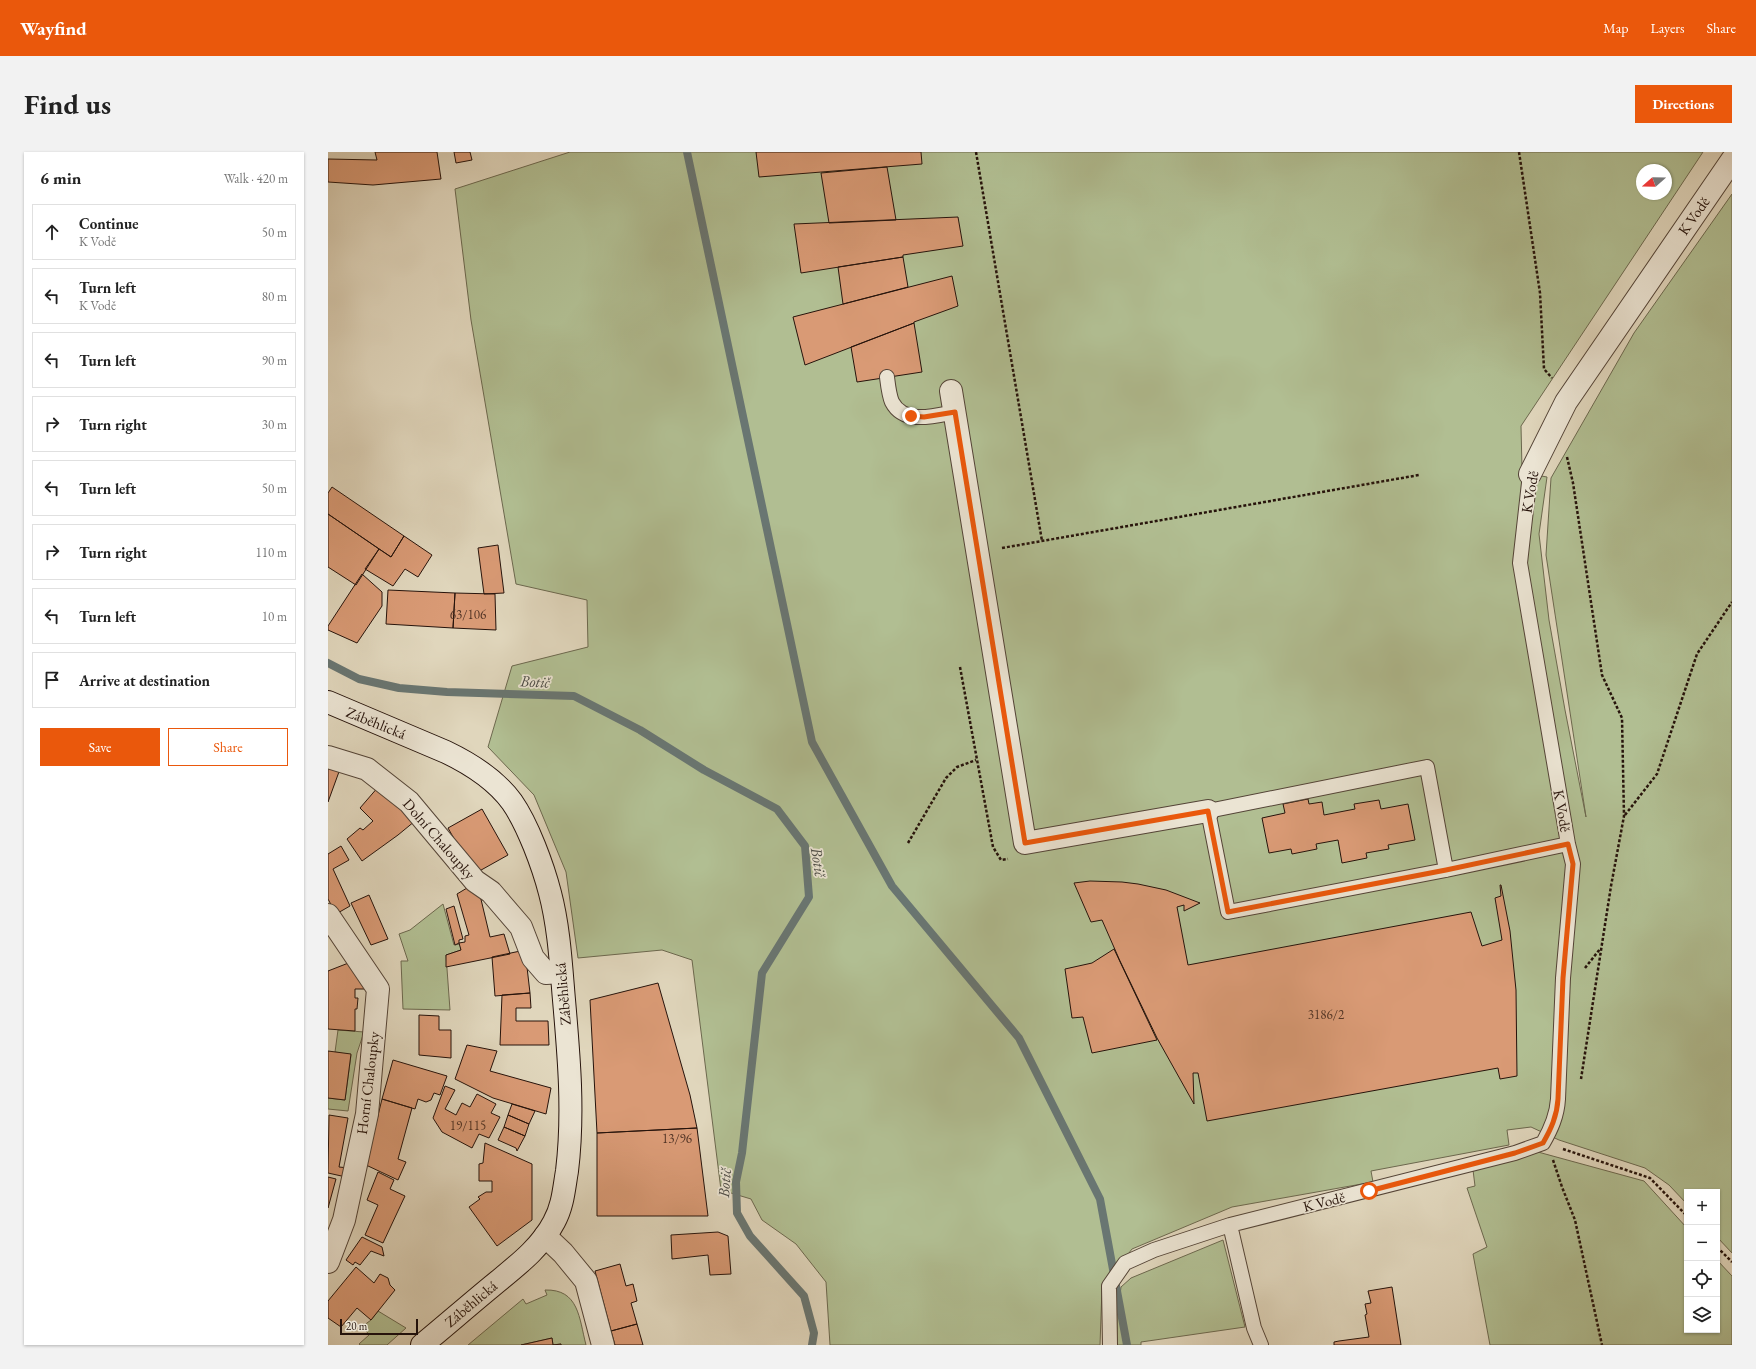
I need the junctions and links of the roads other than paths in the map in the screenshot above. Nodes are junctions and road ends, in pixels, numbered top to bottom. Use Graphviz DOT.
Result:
graph roads {
  1 [pos="1732,160"];
  2 [pos="886,377"];
  3 [pos="953,401"];
  4 [pos="1530,474"];
  5 [pos="328,702"];
  6 [pos="328,757"];
  7 [pos="1208,811"];
  8 [pos="1568,844"];
  9 [pos="1446,870"];
  10 [pos="328,914"];
  11 [pos="561,972"];
  12 [pos="1230,1225"];
  13 [pos="545,1236"];
  14 [pos="328,1262"];
  15 [pos="422,1345"];
  16 [pos="603,1345"];
  17 [pos="1110,1345"];
  18 [pos="1261,1345"];
  1 -- 4 [label="street, K Vodě"];
  2 -- 3 [label="lane"];
  3 -- 7 [label="street"];
  4 -- 8 [label="lane, K Vodě"];
  5 -- 11 [label="street, Záběhlická"];
  6 -- 11 [label="street, Dolní Chaloupky"];
  7 -- 9 [label="lane"];
  7 -- 9 [label="lane"];
  8 -- 9 [label="lane"];
  8 -- 12 [label="lane, K Vodě"];
  10 -- 14 [label="street, Horní Chaloupky"];
  11 -- 13 [label="street, Záběhlická"];
  12 -- 17 [label="lane, K Vodě"];
  12 -- 18 [label="lane"];
  13 -- 15 [label="street, Záběhlická"];
  13 -- 16 [label="street"];
}
